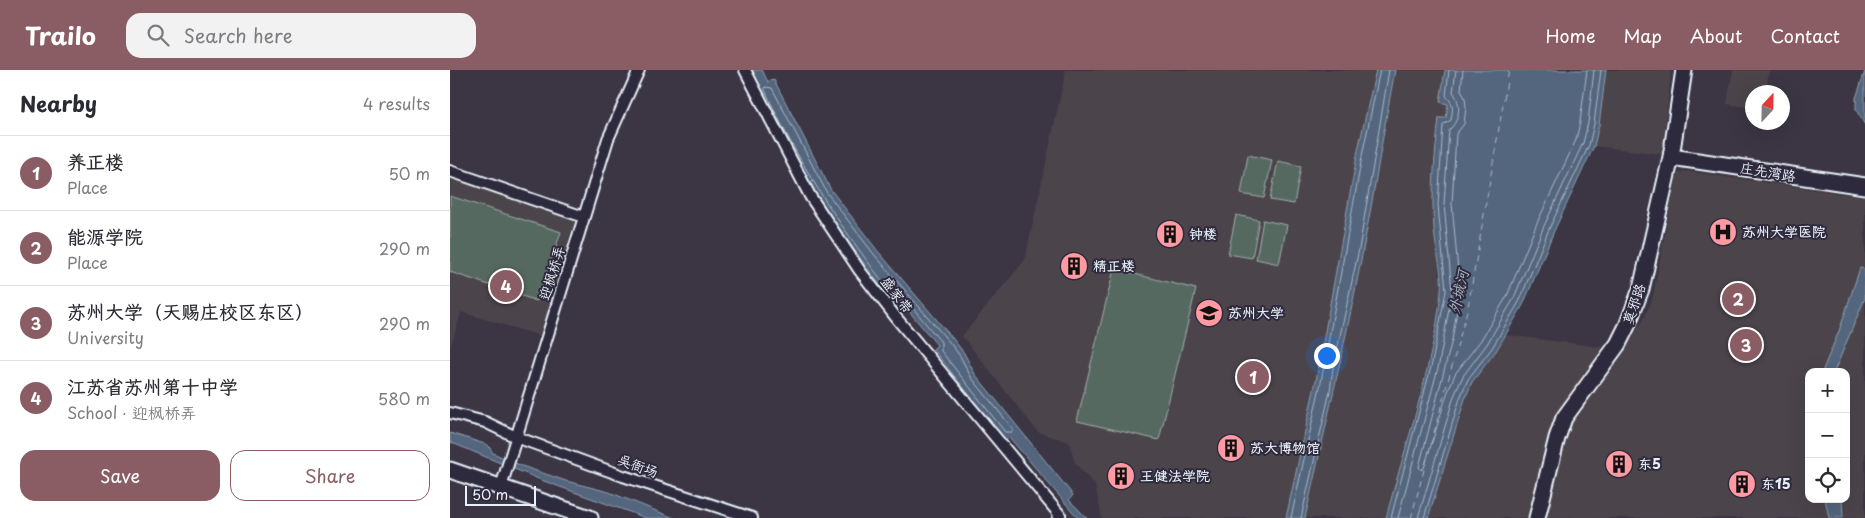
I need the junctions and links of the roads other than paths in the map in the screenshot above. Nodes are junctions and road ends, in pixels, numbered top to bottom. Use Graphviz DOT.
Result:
graph roads {
  1 [pos="638,70"];
  2 [pos="745,70"];
  3 [pos="1684,70"];
  4 [pos="1671,157"];
  5 [pos="450,171"];
  6 [pos="1865,186"];
  7 [pos="584,217"];
  8 [pos="450,414"];
  9 [pos="516,437"];
  10 [pos="450,470"];
  11 [pos="501,487"];
  12 [pos="1059,516"];
  13 [pos="590,518"];
  14 [pos="752,518"];
  15 [pos="1537,518"];
  1 -- 7 [label="street, 迎枫桥弄"];
  2 -- 12 [label="street, 盛家带"];
  3 -- 4 [label="main road, 莫邪路"];
  4 -- 6 [label="main road, 庄先湾路"];
  4 -- 15 [label="main road, 莫邪路"];
  5 -- 7 [label="street"];
  7 -- 9 [label="street, 迎枫桥弄"];
  8 -- 9 [label="street, 吴衙场"];
  9 -- 11 [label="street, 迎枫桥弄"];
  9 -- 14 [label="street, 吴衙场"];
  10 -- 11 [label="main road"];
  11 -- 13 [label="main road"];
}
